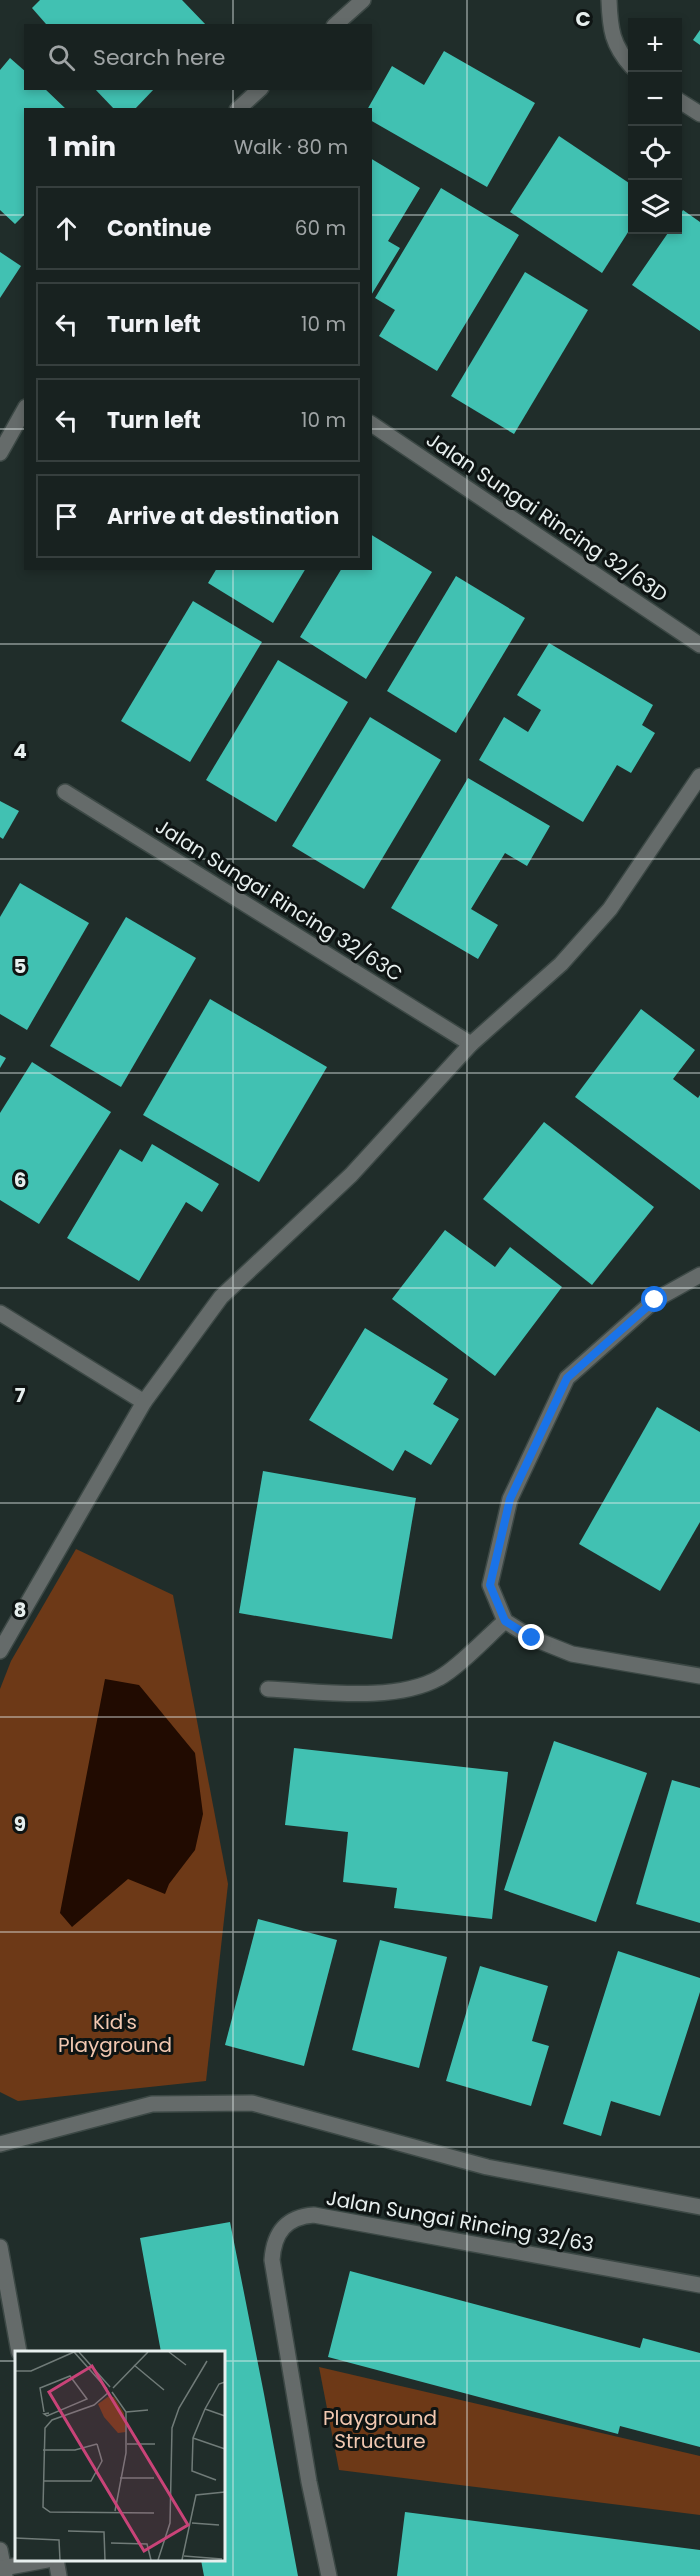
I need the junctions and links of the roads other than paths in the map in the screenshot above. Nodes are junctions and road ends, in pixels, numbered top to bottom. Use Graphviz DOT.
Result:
graph roads {
  1 [pos="363,0"];
  2 [pos="609,0"];
  3 [pos="336,24"];
  4 [pos="628,62"];
  5 [pos="259,90"];
  6 [pos="682,103"];
  7 [pos="239,108"];
  8 [pos="700,114"];
  9 [pos="24,411"];
  10 [pos="372,424"];
  11 [pos="0,453"];
  12 [pos="700,645"];
  13 [pos="700,776"];
  14 [pos="65,792"];
  15 [pos="471,1044"];
  16 [pos="700,1275"];
  17 [pos="0,1313"];
  18 [pos="144,1402"];
  19 [pos="505,1621"];
  20 [pos="0,1651"];
  21 [pos="700,1676"];
  22 [pos="268,1689"];
  23 [pos="0,2144"];
  24 [pos="700,2207"];
  25 [pos="0,2247"];
  26 [pos="700,2285"];
  27 [pos="19,2351"];
  28 [pos="0,2550"];
  29 [pos="40,2561"];
  30 [pos="56,2561"];
  31 [pos="4,2572"];
  32 [pos="59,2576"];
  33 [pos="329,2576"];
  1 -- 3 [label="street"];
  2 -- 4 [label="street"];
  5 -- 7 [label="street"];
  6 -- 8 [label="street"];
  9 -- 11 [label="street"];
  10 -- 12 [label="street, Jalan Sungai Rincing 32/63D"];
  13 -- 15 [label="street"];
  14 -- 15 [label="street, Jalan Sungai Rincing 32/63C"];
  15 -- 18 [label="street"];
  16 -- 19 [label="street"];
  17 -- 18 [label="street"];
  18 -- 20 [label="street"];
  19 -- 21 [label="street"];
  19 -- 22 [label="street"];
  23 -- 24 [label="street"];
  25 -- 27 [label="street"];
  26 -- 33 [label="street, Jalan Sungai Rincing 32/63"];
  28 -- 31 [label="street"];
  29 -- 31 [label="street"];
  30 -- 32 [label="street"];
}
